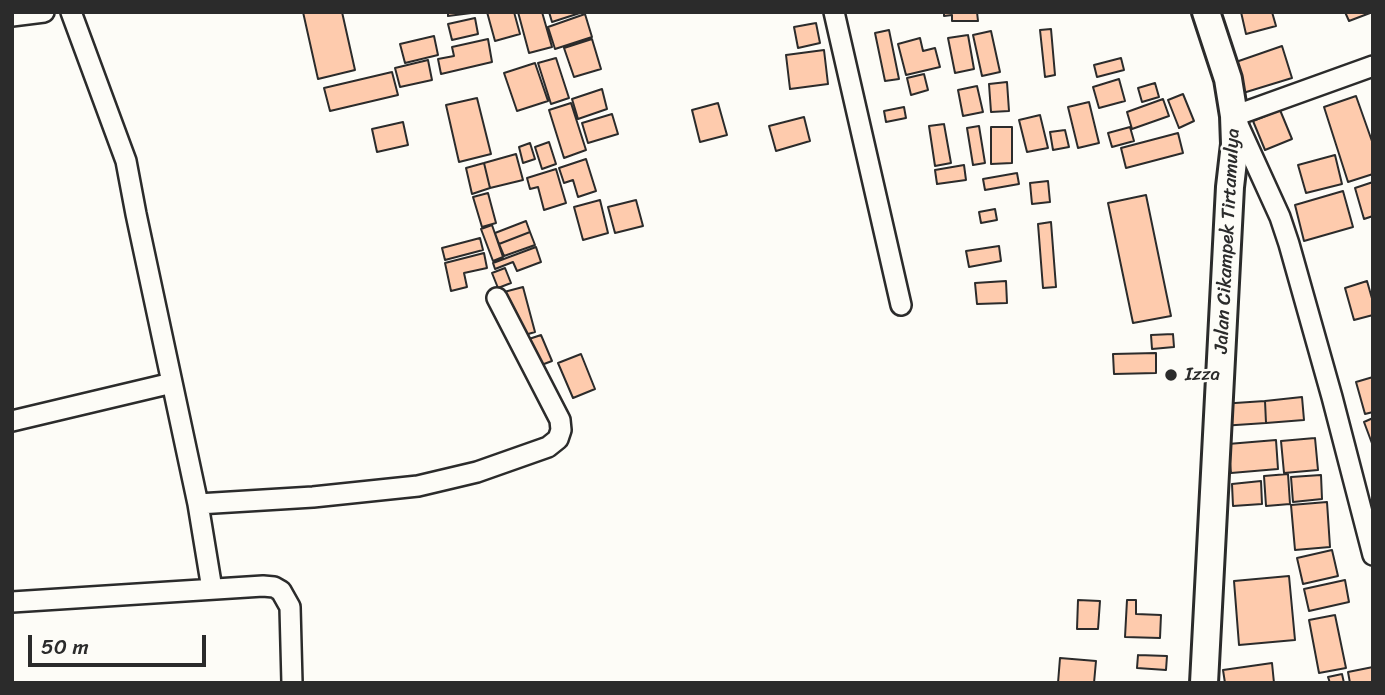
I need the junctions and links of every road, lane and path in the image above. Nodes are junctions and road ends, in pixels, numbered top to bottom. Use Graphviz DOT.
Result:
graph roads {
  1 [pos="44,12"];
  2 [pos="71,12"];
  3 [pos="834,12"];
  4 [pos="1206,12"];
  5 [pos="12,16"];
  6 [pos="1373,66"];
  7 [pos="1234,116"];
  8 [pos="497,298"];
  9 [pos="901,305"];
  10 [pos="172,383"];
  11 [pos="12,421"];
  12 [pos="198,505"];
  13 [pos="1372,548"];
  14 [pos="212,589"];
  15 [pos="12,603"];
  16 [pos="292,683"];
  17 [pos="1204,683"];
  1 -- 5 [label="street"];
  2 -- 10 [label="street"];
  3 -- 9 [label="street"];
  4 -- 7 [label="street, Jalan Cikampek Tirtamulya"];
  6 -- 7 [label="street"];
  7 -- 13 [label="street"];
  7 -- 17 [label="street, Jalan Cikampek Tirtamulya"];
  8 -- 12 [label="street"];
  10 -- 11 [label="street"];
  10 -- 12 [label="street"];
  12 -- 14 [label="street"];
  14 -- 15 [label="street"];
  14 -- 16 [label="street"];
}
